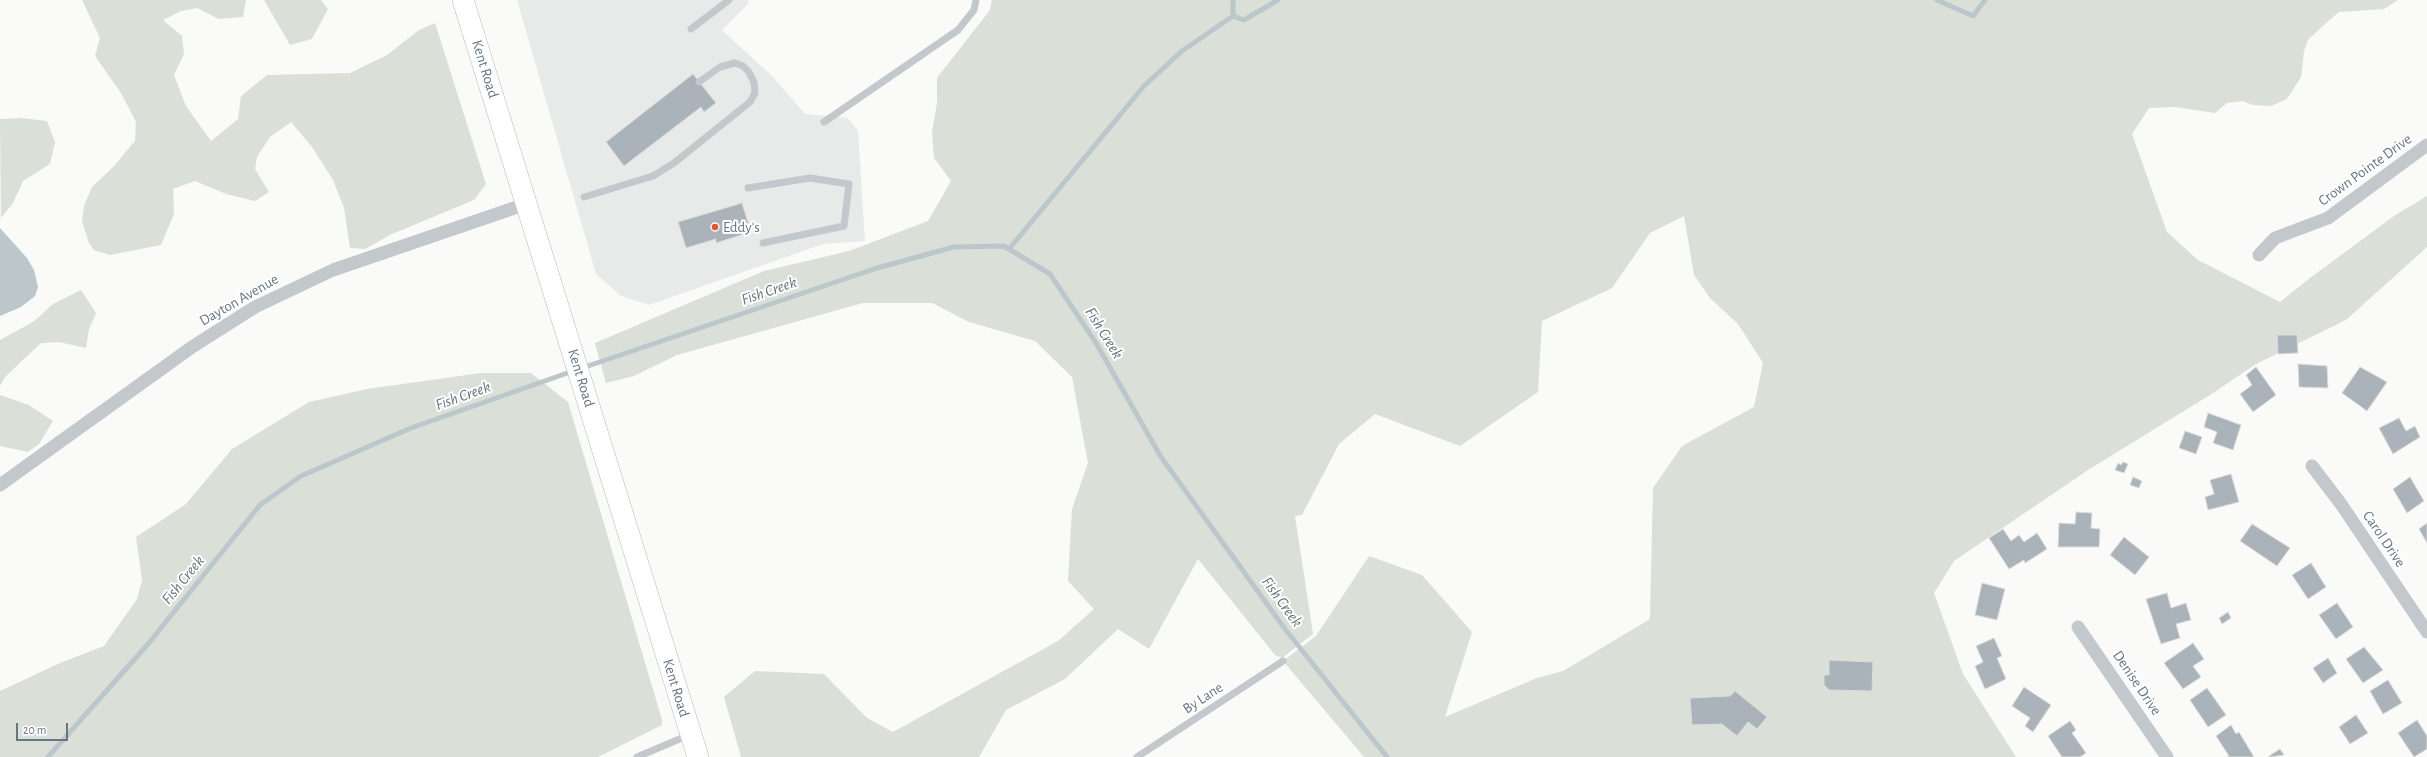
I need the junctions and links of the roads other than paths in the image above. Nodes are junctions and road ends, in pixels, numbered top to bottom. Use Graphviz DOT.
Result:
graph roads {
  1 [pos="463,0"];
  2 [pos="729,0"];
  3 [pos="976,0"];
  4 [pos="691,29"];
  5 [pos="700,82"];
  6 [pos="824,122"];
  7 [pos="2427,145"];
  8 [pos="748,188"];
  9 [pos="584,198"];
  10 [pos="526,204"];
  11 [pos="763,243"];
  12 [pos="2259,255"];
  13 [pos="2312,466"];
  14 [pos="0,485"];
  15 [pos="2078,627"];
  16 [pos="2427,632"];
  17 [pos="1283,661"];
  18 [pos="691,734"];
  19 [pos="637,757"];
  20 [pos="698,757"];
  21 [pos="1137,757"];
  22 [pos="2167,757"];
  1 -- 10 [label="main road, Kent Road"];
  2 -- 4 [label="lane"];
  3 -- 6 [label="lane"];
  5 -- 9 [label="lane"];
  7 -- 12 [label="street, Crown Pointe Drive"];
  8 -- 11 [label="lane"];
  10 -- 14 [label="street, Dayton Avenue"];
  10 -- 18 [label="main road, Kent Road"];
  13 -- 16 [label="street, Carol Drive"];
  15 -- 22 [label="street, Denise Drive"];
  17 -- 21 [label="lane, By Lane"];
  18 -- 19 [label="lane"];
  18 -- 20 [label="main road, Kent Road"];
}
